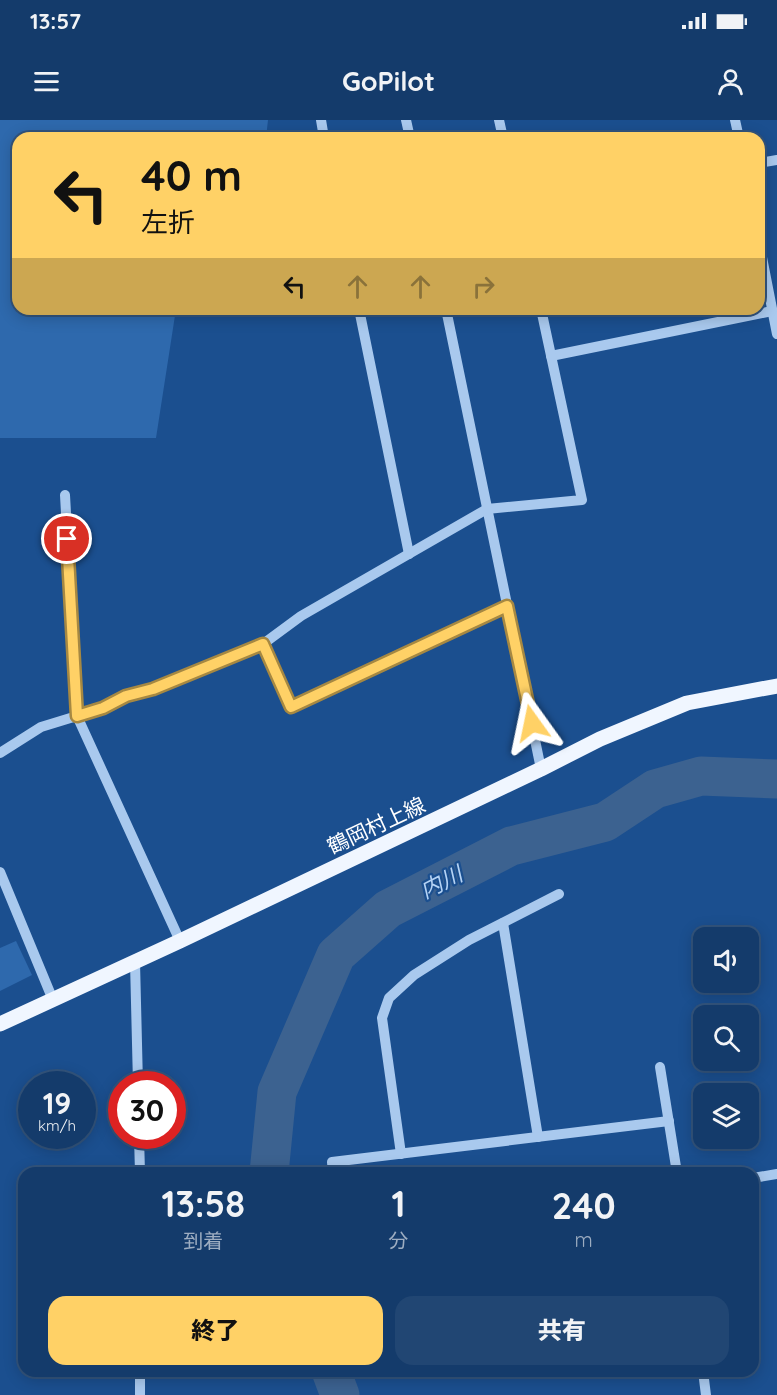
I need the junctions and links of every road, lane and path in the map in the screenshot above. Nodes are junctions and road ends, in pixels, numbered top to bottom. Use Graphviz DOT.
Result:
graph roads {
  1 [pos="765,263"];
  2 [pos="773,292"];
  3 [pos="772,311"];
  4 [pos="765,312"];
  5 [pos="360,315"];
  6 [pos="447,315"];
  7 [pos="542,315"];
  8 [pos="752,315"];
  9 [pos="777,334"];
  10 [pos="551,356"];
  11 [pos="65,495"];
  12 [pos="487,509"];
  13 [pos="409,554"];
  14 [pos="507,606"];
  15 [pos="263,644"];
  16 [pos="777,686"];
  17 [pos="77,716"];
  18 [pos="0,753"];
  19 [pos="541,769"];
  20 [pos="0,872"];
  21 [pos="559,894"];
  22 [pos="503,923"];
  23 [pos="180,941"];
  24 [pos="135,962"];
  25 [pos="53,1000"];
  26 [pos="0,1024"];
  27 [pos="660,1067"];
  28 [pos="138,1071"];
  29 [pos="669,1121"];
  30 [pos="538,1137"];
  31 [pos="139,1149"];
  32 [pos="401,1154"];
  33 [pos="140,1167"];
  34 [pos="332,1167"];
  35 [pos="675,1167"];
  36 [pos="777,1174"];
  37 [pos="759,1177"];
  38 [pos="140,1377"];
  39 [pos="704,1377"];
  40 [pos="140,1395"];
  41 [pos="706,1395"];
  1 -- 2 [label="street"];
  2 -- 3 [label="street"];
  3 -- 4 [label="street"];
  3 -- 9 [label="street"];
  5 -- 13 [label="street"];
  6 -- 12 [label="street"];
  7 -- 10 [label="street"];
  8 -- 10 [label="street"];
  10 -- 12 [label="street"];
  11 -- 17 [label="street"];
  12 -- 13 [label="street"];
  12 -- 14 [label="street"];
  13 -- 15 [label="street"];
  14 -- 15 [label="street"];
  14 -- 19 [label="street"];
  15 -- 17 [label="street"];
  16 -- 19 [label="main road, 鶴岡村上線"];
  17 -- 18 [label="street"];
  17 -- 23 [label="street"];
  19 -- 23 [label="main road, 鶴岡村上線"];
  20 -- 25 [label="street"];
  21 -- 22 [label="street"];
  22 -- 30 [label="street"];
  22 -- 32 [label="street"];
  23 -- 24 [label="main road, 鶴岡村上線"];
  24 -- 25 [label="main road, 鶴岡村上線"];
  24 -- 28 [label="street"];
  25 -- 26 [label="main road, 鶴岡村上線"];
  27 -- 29 [label="street"];
  29 -- 30 [label="street"];
  29 -- 35 [label="street"];
  30 -- 32 [label="street"];
  31 -- 33 [label="street"];
  32 -- 34 [label="street"];
  36 -- 37 [label="street"];
  38 -- 40 [label="street"];
  39 -- 41 [label="street"];
}
